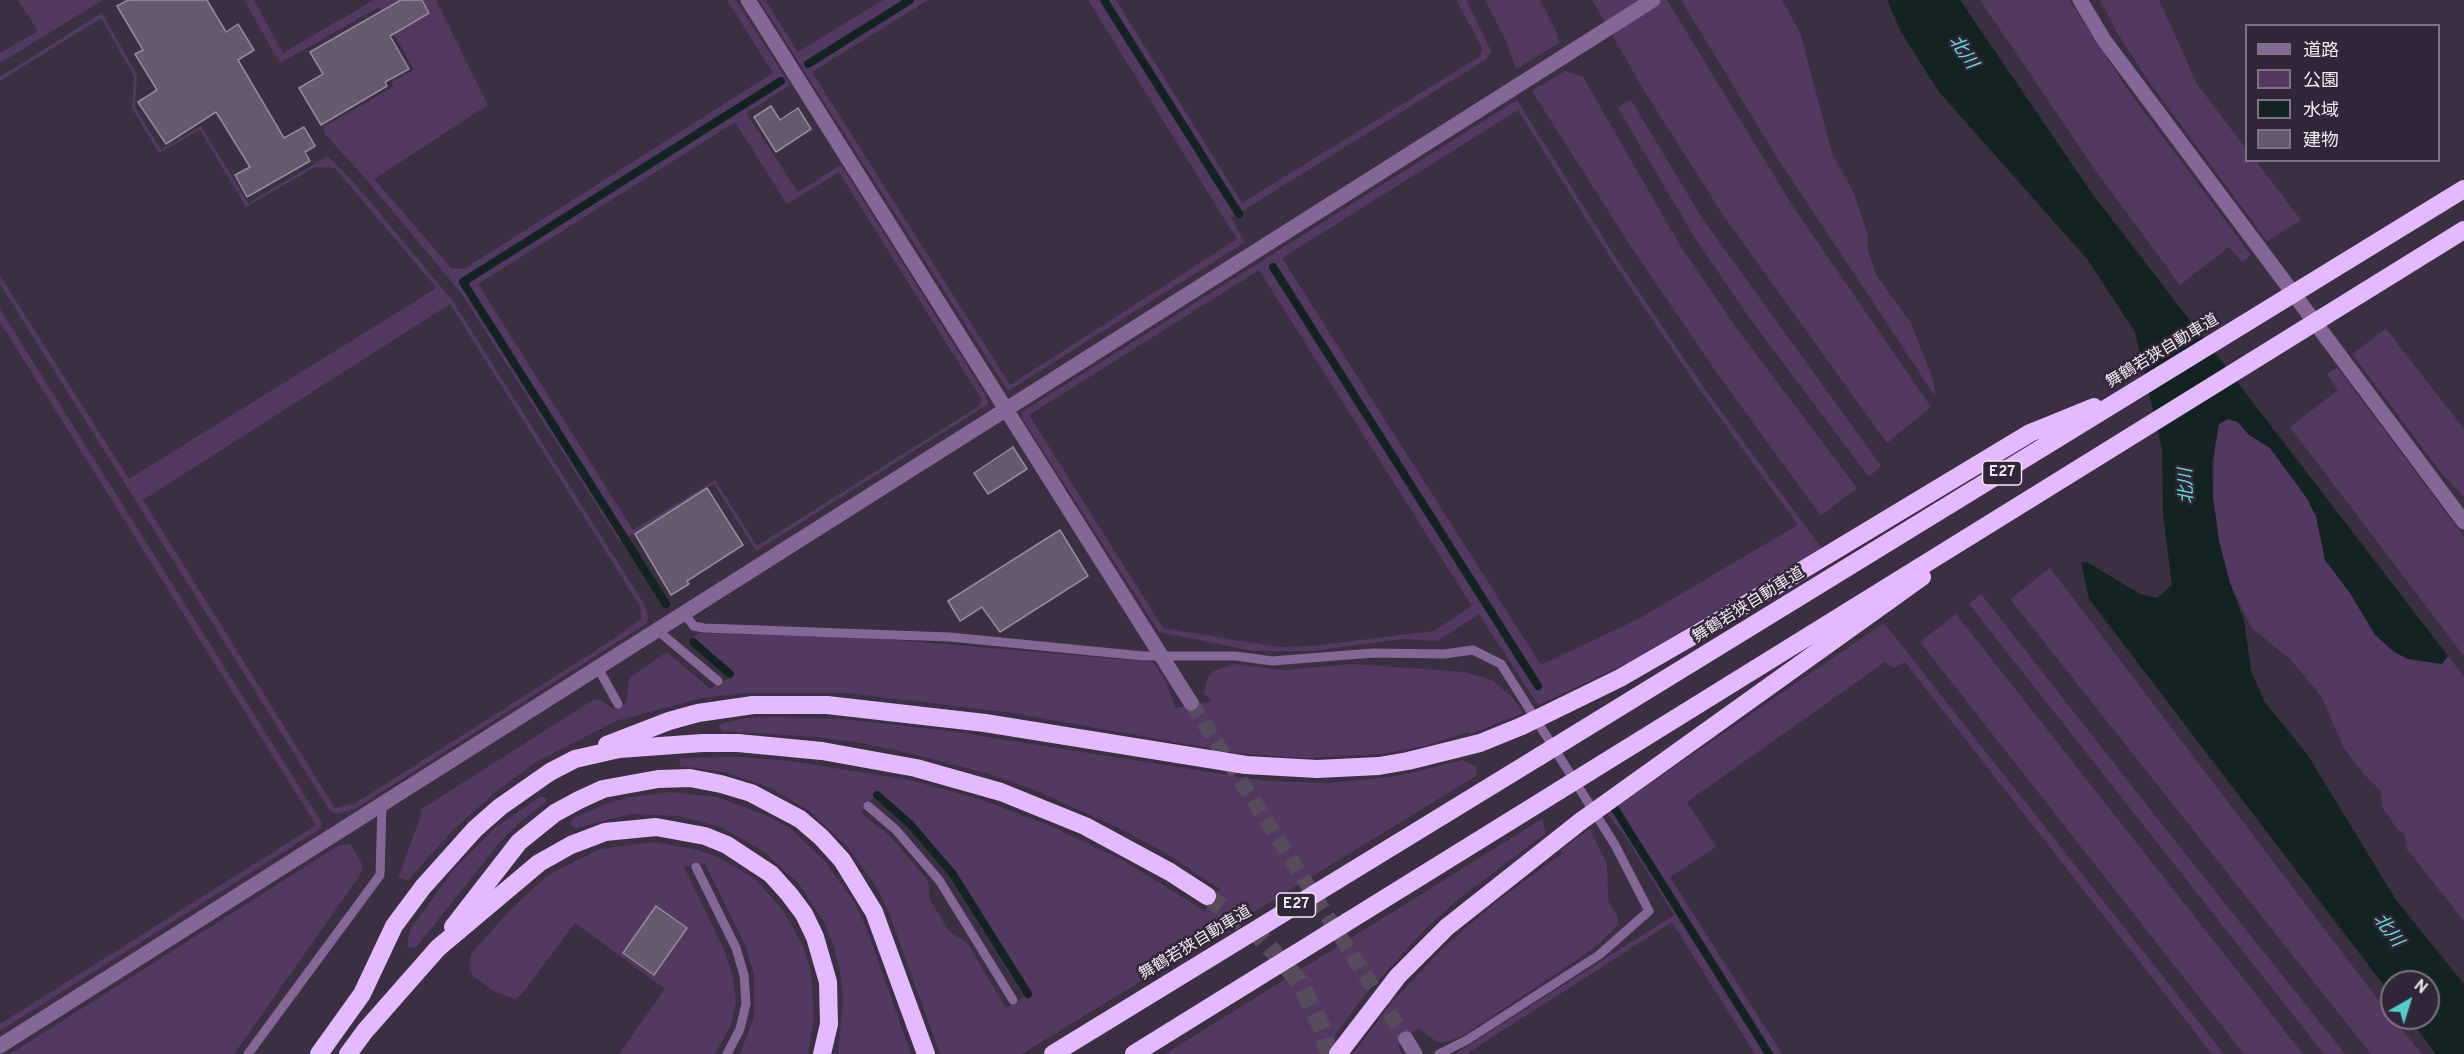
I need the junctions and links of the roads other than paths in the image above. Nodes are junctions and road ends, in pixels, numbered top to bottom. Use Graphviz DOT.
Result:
graph roads {
  1 [pos="748,0"];
  2 [pos="1653,0"];
  3 [pos="2080,0"];
  4 [pos="2464,189"];
  5 [pos="2464,230"];
  6 [pos="2145,386"];
  7 [pos="1006,409"];
  8 [pos="2058,481"];
  9 [pos="2464,522"];
  10 [pos="683,613"];
  11 [pos="657,630"];
  12 [pos="1161,654"];
  13 [pos="598,668"];
  14 [pos="718,681"];
  15 [pos="1191,703"];
  16 [pos="618,704"];
  17 [pos="575,759"];
  18 [pos="382,806"];
  19 [pos="868,806"];
  20 [pos="696,867"];
  21 [pos="1207,896"];
  22 [pos="438,948"];
  23 [pos="1013,1000"];
  24 [pos="1406,1040"];
  25 [pos="0,1046"];
  26 [pos="248,1054"];
  27 [pos="320,1054"];
  28 [pos="348,1054"];
  29 [pos="727,1054"];
  30 [pos="822,1054"];
  31 [pos="926,1054"];
  32 [pos="1053,1054"];
  33 [pos="1134,1054"];
  34 [pos="1338,1054"];
  35 [pos="1415,1054"];
  36 [pos="1439,1054"];
  1 -- 7 [label="street"];
  2 -- 7 [label="street"];
  3 -- 9 [label="street"];
  4 -- 6 [label="highway, 舞鶴若狭自動車道 / E27, bridge"];
  5 -- 8 [label="highway, E27, bridge"];
  6 -- 17 [label="highway, bridge"];
  6 -- 32 [label="highway, 舞鶴若狭自動車道 / E27, bridge"];
  7 -- 10 [label="street"];
  7 -- 12 [label="street"];
  8 -- 33 [label="highway, E27, bridge"];
  8 -- 34 [label="highway, bridge"];
  10 -- 11 [label="street"];
  10 -- 12 [label="lane"];
  11 -- 13 [label="street"];
  11 -- 14 [label="lane"];
  12 -- 15 [label="street"];
  12 -- 36 [label="lane"];
  13 -- 16 [label="lane"];
  13 -- 18 [label="street"];
  17 -- 21 [label="highway"];
  17 -- 27 [label="highway"];
  18 -- 25 [label="street"];
  18 -- 26 [label="lane"];
  19 -- 23 [label="lane"];
  20 -- 29 [label="lane"];
  22 -- 28 [label="highway"];
  22 -- 30 [label="highway"];
  22 -- 31 [label="highway"];
  24 -- 35 [label="street"];
}
